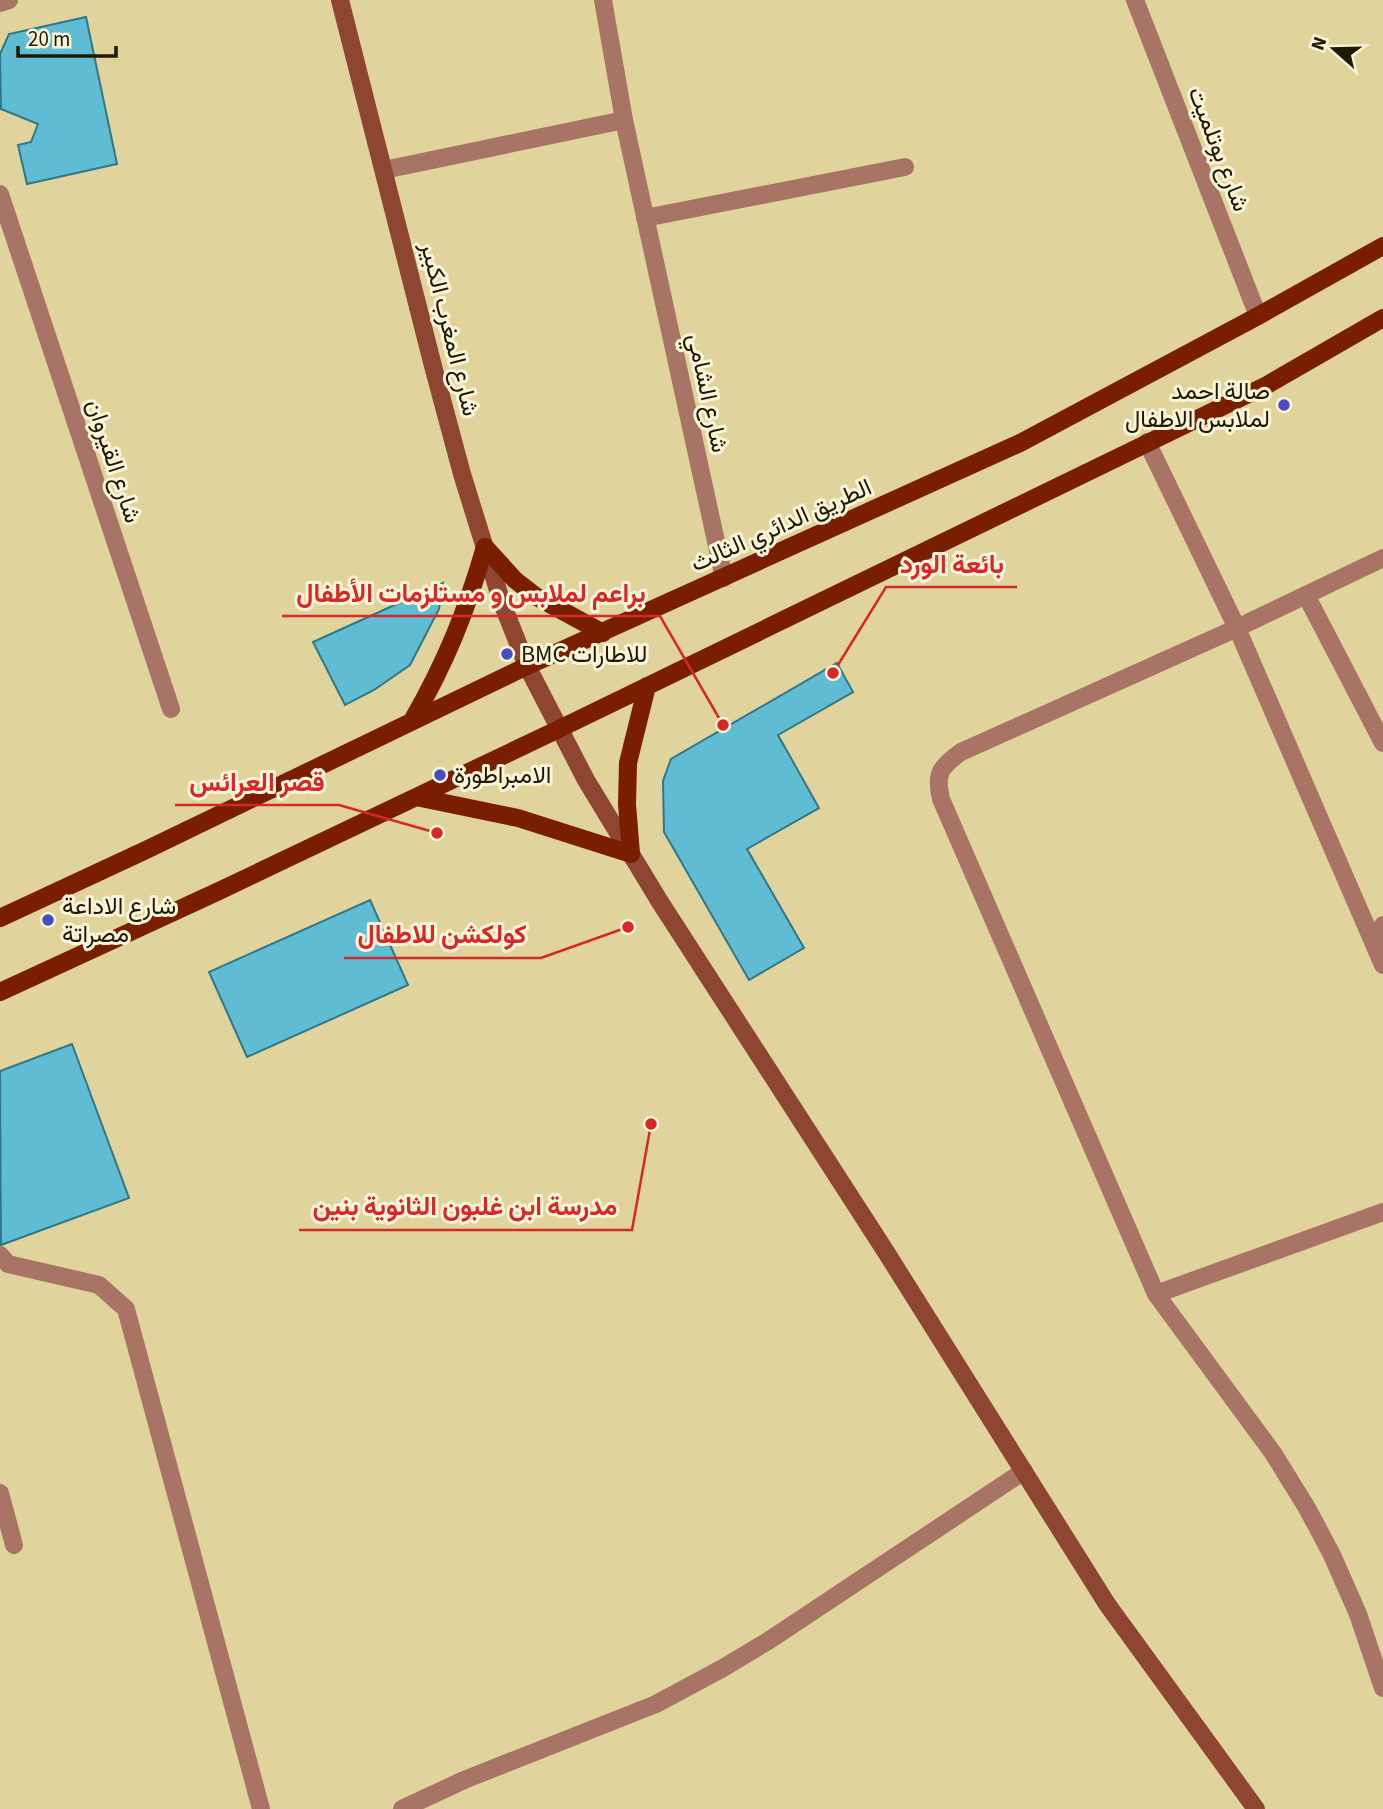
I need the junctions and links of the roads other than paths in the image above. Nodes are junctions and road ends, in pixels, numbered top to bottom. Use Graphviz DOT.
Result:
graph roads {
  1 [pos="9,0"];
  2 [pos="340,0"];
  3 [pos="603,0"];
  4 [pos="1135,0"];
  5 [pos="0,3"];
  6 [pos="624,120"];
  7 [pos="905,167"];
  8 [pos="384,170"];
  9 [pos="0,194"];
  10 [pos="645,218"];
  11 [pos="6,230"];
  12 [pos="1383,246"];
  13 [pos="1258,316"];
  14 [pos="1383,318"];
  15 [pos="1147,442"];
  16 [pos="485,547"];
  17 [pos="1383,558"];
  18 [pos="723,578"];
  19 [pos="1306,595"];
  20 [pos="1237,628"];
  21 [pos="603,633"];
  22 [pos="527,666"];
  23 [pos="647,686"];
  24 [pos="171,709"];
  25 [pos="412,721"];
  26 [pos="559,729"];
  27 [pos="1383,743"];
  28 [pos="416,797"];
  29 [pos="631,854"];
  30 [pos="0,918"];
  31 [pos="1383,925"];
  32 [pos="1374,944"];
  33 [pos="1383,965"];
  34 [pos="0,992"];
  35 [pos="1383,1212"];
  36 [pos="0,1255"];
  37 [pos="1156,1294"];
  38 [pos="1024,1471"];
  39 [pos="0,1493"];
  40 [pos="14,1545"];
  41 [pos="1383,1688"];
  42 [pos="261,1809"];
  43 [pos="402,1809"];
  44 [pos="1256,1809"];
  1 -- 5 [label="street"];
  2 -- 8 [label="street, شارع المغرب الكبير"];
  3 -- 6 [label="street, شارع الشامي"];
  4 -- 13 [label="street, شارع بوتلميت"];
  6 -- 8 [label="street"];
  6 -- 10 [label="street, شارع الشامي"];
  7 -- 10 [label="street"];
  8 -- 16 [label="street, شارع المغرب الكبير"];
  9 -- 11 [label="street, شارع القيروان"];
  10 -- 18 [label="street, شارع الشامي"];
  11 -- 24 [label="street, شارع القيروان"];
  12 -- 13 [label="main road, الطريق الدائري الثالث"];
  13 -- 18 [label="main road, الطريق الدائري الثالث"];
  14 -- 15 [label="main road"];
  15 -- 20 [label="street"];
  15 -- 23 [label="main road"];
  16 -- 21 [label="main road"];
  16 -- 22 [label="street, شارع المغرب الكبير"];
  16 -- 25 [label="main road"];
  17 -- 19 [label="street"];
  18 -- 21 [label="main road, الطريق الدائري الثالث"];
  19 -- 20 [label="street"];
  19 -- 27 [label="street"];
  20 -- 32 [label="street"];
  20 -- 37 [label="street"];
  21 -- 22 [label="main road, الطريق الدائري الثالث"];
  22 -- 25 [label="main road, الطريق الدائري الثالث"];
  22 -- 26 [label="street, شارع المغرب الكبير"];
  23 -- 26 [label="main road"];
  23 -- 29 [label="main road"];
  25 -- 30 [label="main road, الطريق الدائري الثالث"];
  26 -- 28 [label="main road"];
  26 -- 29 [label="street, شارع المغرب الكبير"];
  28 -- 29 [label="main road"];
  28 -- 34 [label="main road"];
  29 -- 38 [label="street, شارع المغرب الكبير"];
  31 -- 32 [label="street"];
  32 -- 33 [label="street"];
  35 -- 37 [label="street"];
  36 -- 42 [label="street"];
  37 -- 41 [label="street"];
  38 -- 43 [label="street"];
  38 -- 44 [label="street, شارع المغرب الكبير"];
  39 -- 40 [label="street"];
}
